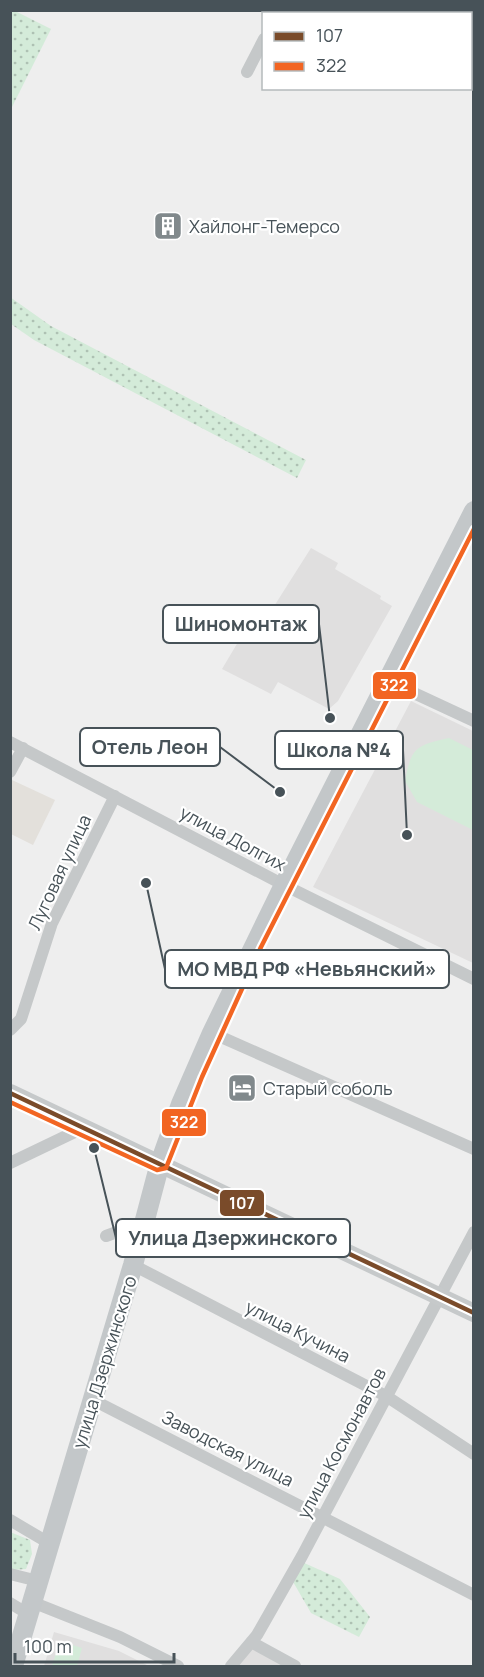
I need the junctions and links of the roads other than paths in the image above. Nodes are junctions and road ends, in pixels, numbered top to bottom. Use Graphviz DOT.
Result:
graph roads {
  1 [pos="262,43"];
  2 [pos="247,72"];
  3 [pos="471,524"];
  4 [pos="388,681"];
  5 [pos="474,721"];
  6 [pos="10,742"];
  7 [pos="23,748"];
  8 [pos="10,772"];
  9 [pos="115,796"];
  10 [pos="284,885"];
  11 [pos="474,979"];
  12 [pos="10,1030"];
  13 [pos="212,1033"];
  14 [pos="10,1093"];
  15 [pos="83,1128"];
  16 [pos="474,1149"];
  17 [pos="10,1163"];
  18 [pos="160,1163"];
  19 [pos="144,1222"];
  20 [pos="474,1232"];
  21 [pos="106,1236"];
  22 [pos="133,1265"];
  23 [pos="441,1297"];
  24 [pos="474,1313"];
  25 [pos="386,1396"];
  26 [pos="93,1400"];
  27 [pos="474,1454"];
  28 [pos="321,1517"];
  29 [pos="10,1520"];
  30 [pos="49,1543"];
  31 [pos="10,1574"];
  32 [pos="38,1581"];
  33 [pos="474,1595"];
  34 [pos="10,1603"];
  35 [pos="30,1608"];
  36 [pos="251,1642"];
  37 [pos="13,1666"];
  38 [pos="178,1666"];
  39 [pos="231,1666"];
  40 [pos="295,1666"];
  1 -- 2 [label="street"];
  3 -- 4 [label="main road, улица Дзержинского"];
  4 -- 5 [label="street"];
  4 -- 10 [label="main road, улица Дзержинского"];
  6 -- 7 [label="street, улица Долгих"];
  7 -- 8 [label="street"];
  7 -- 9 [label="street, улица Долгих"];
  9 -- 10 [label="street, улица Долгих"];
  9 -- 12 [label="street, Луговая улица"];
  10 -- 11 [label="street, улица Долгих"];
  10 -- 13 [label="main road, улица Дзержинского"];
  13 -- 16 [label="street"];
  13 -- 18 [label="main road, улица Дзержинского"];
  14 -- 15 [label="main road"];
  15 -- 17 [label="street"];
  15 -- 18 [label="main road"];
  18 -- 19 [label="main road, улица Дзержинского"];
  18 -- 23 [label="main road"];
  19 -- 21 [label="street"];
  19 -- 22 [label="main road, улица Дзержинского"];
  20 -- 23 [label="street, улица Космонавтов"];
  22 -- 25 [label="street, улица Кучина"];
  22 -- 26 [label="main road, улица Дзержинского"];
  23 -- 24 [label="main road"];
  23 -- 25 [label="street, улица Космонавтов"];
  25 -- 27 [label="street, улица Кучина"];
  25 -- 28 [label="street, улица Космонавтов"];
  26 -- 28 [label="street, Заводская улица"];
  26 -- 30 [label="main road, улица Дзержинского"];
  28 -- 33 [label="street, Заводская улица"];
  28 -- 36 [label="street, улица Космонавтов"];
  29 -- 30 [label="street"];
  30 -- 32 [label="main road, улица Дзержинского"];
  31 -- 32 [label="street"];
  32 -- 35 [label="main road, улица Дзержинского"];
  34 -- 35 [label="street"];
  35 -- 37 [label="main road, улица Дзержинского"];
  35 -- 38 [label="street"];
  36 -- 39 [label="street, улица Космонавтов"];
  36 -- 40 [label="street"];
}
